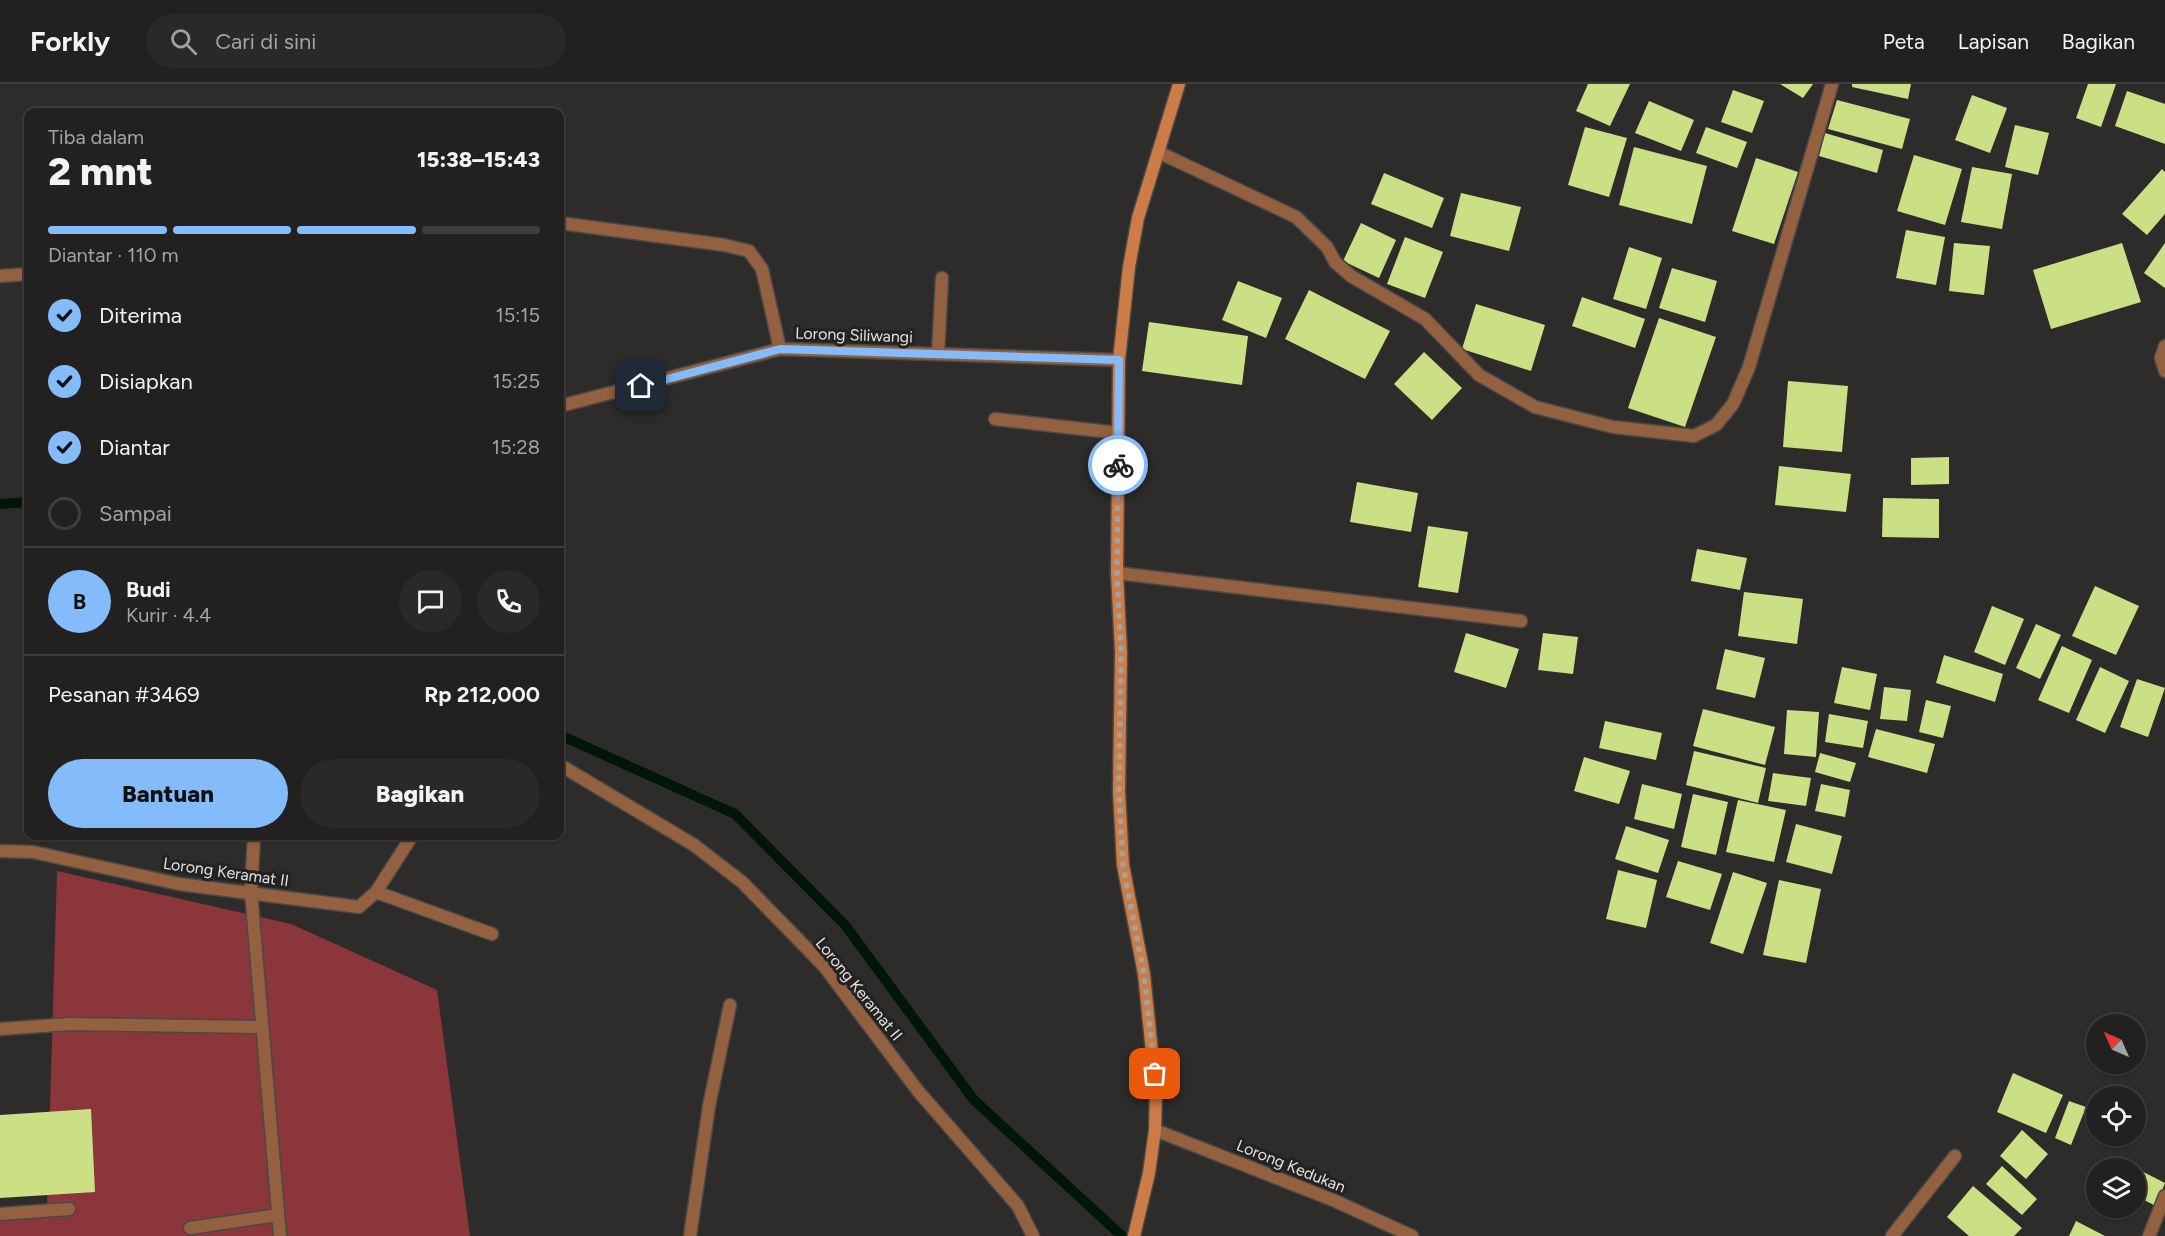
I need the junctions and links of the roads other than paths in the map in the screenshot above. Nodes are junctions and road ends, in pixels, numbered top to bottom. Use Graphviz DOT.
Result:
graph roads {
  1 [pos="1179,84"];
  2 [pos="1832,84"];
  3 [pos="1158,152"];
  4 [pos="564,224"];
  5 [pos="24,274"];
  6 [pos="0,276"];
  7 [pos="942,278"];
  8 [pos="2165,346"];
  9 [pos="780,349"];
  10 [pos="938,354"];
  11 [pos="1119,360"];
  12 [pos="2165,371"];
  13 [pos="564,405"];
  14 [pos="995,418"];
  15 [pos="1118,433"];
  16 [pos="1117,573"];
  17 [pos="1521,621"];
  18 [pos="564,767"];
  19 [pos="254,840"];
  20 [pos="409,840"];
  21 [pos="0,851"];
  22 [pos="251,892"];
  23 [pos="376,892"];
  24 [pos="492,934"];
  25 [pos="730,1005"];
  26 [pos="262,1027"];
  27 [pos="0,1029"];
  28 [pos="1155,1130"];
  29 [pos="1955,1156"];
  30 [pos="2165,1196"];
  31 [pos="69,1209"];
  32 [pos="0,1214"];
  33 [pos="278,1215"];
  34 [pos="190,1228"];
  35 [pos="280,1236"];
  36 [pos="690,1236"];
  37 [pos="1033,1236"];
  38 [pos="1134,1236"];
  39 [pos="1412,1236"];
  40 [pos="1892,1236"];
  41 [pos="2149,1236"];
  1 -- 3 [label="street"];
  2 -- 3 [label="street"];
  3 -- 11 [label="street"];
  4 -- 9 [label="street"];
  5 -- 6 [label="street"];
  7 -- 10 [label="street"];
  8 -- 12 [label="street"];
  9 -- 10 [label="street, Lorong Siliwangi"];
  9 -- 13 [label="street, Lorong Siliwangi"];
  10 -- 11 [label="street, Lorong Siliwangi"];
  11 -- 15 [label="street"];
  14 -- 15 [label="street"];
  15 -- 16 [label="street"];
  16 -- 17 [label="street"];
  16 -- 28 [label="street"];
  18 -- 37 [label="street, Lorong Keramat II"];
  19 -- 22 [label="street"];
  20 -- 23 [label="street, Lorong Keramat II"];
  21 -- 22 [label="street, Lorong Keramat II"];
  22 -- 23 [label="street, Lorong Keramat II"];
  22 -- 26 [label="street"];
  23 -- 24 [label="street"];
  25 -- 36 [label="street"];
  26 -- 27 [label="street"];
  26 -- 33 [label="street"];
  28 -- 38 [label="street"];
  28 -- 39 [label="street, Lorong Kedukan"];
  29 -- 40 [label="street"];
  30 -- 41 [label="street"];
  31 -- 32 [label="street"];
  33 -- 34 [label="street"];
  33 -- 35 [label="street"];
}
